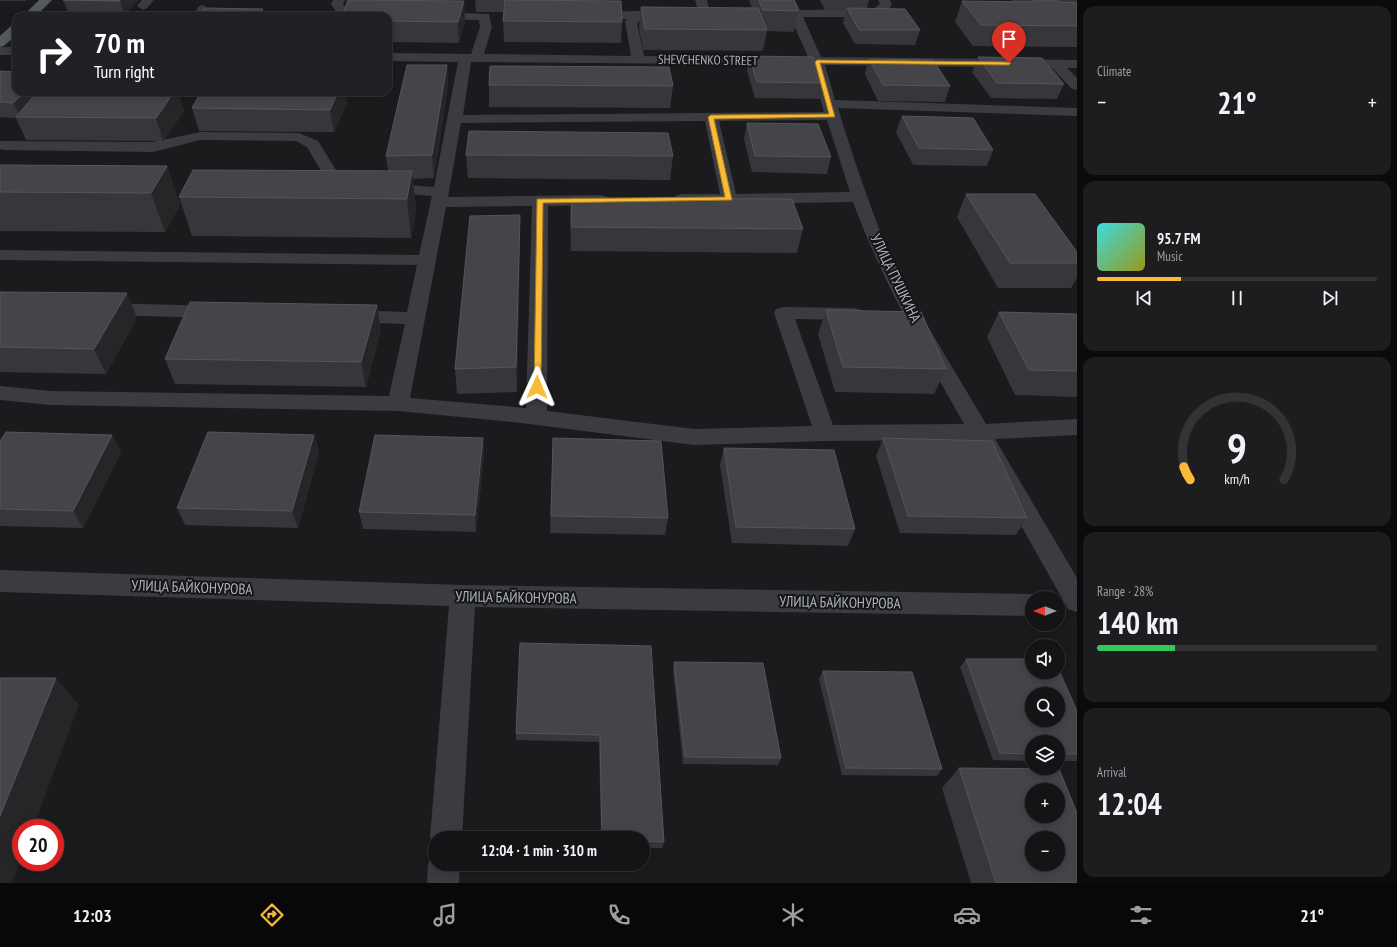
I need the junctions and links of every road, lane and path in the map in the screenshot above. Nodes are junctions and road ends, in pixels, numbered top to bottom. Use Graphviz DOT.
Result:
graph roads {
  1 [pos="46,0"];
  2 [pos="339,0"];
  3 [pos="701,0"];
  4 [pos="884,0"];
  5 [pos="792,7"];
  6 [pos="33,12"];
  7 [pos="342,12"];
  8 [pos="426,15"];
  9 [pos="643,15"];
  10 [pos="576,16"];
  11 [pos="485,17"];
  12 [pos="500,17"];
  13 [pos="12,32"];
  14 [pos="0,43"];
  15 [pos="0,51"];
  16 [pos="12,51"];
  17 [pos="392,57"];
  18 [pos="470,58"];
  19 [pos="638,60"];
  20 [pos="817,62"];
  21 [pos="1056,64"];
  22 [pos="1077,64"];
  23 [pos="1077,86"];
  24 [pos="831,110"];
  25 [pos="1077,112"];
  26 [pos="711,117"];
  27 [pos="455,119"];
  28 [pos="14,133"];
  29 [pos="2,147"];
  30 [pos="440,197"];
  31 [pos="860,197"];
  32 [pos="666,199"];
  33 [pos="729,199"];
  34 [pos="619,200"];
  35 [pos="540,201"];
  36 [pos="0,255"];
  37 [pos="427,260"];
  38 [pos="88,308"];
  39 [pos="232,312"];
  40 [pos="913,314"];
  41 [pos="328,315"];
  42 [pos="416,318"];
  43 [pos="0,393"];
  44 [pos="398,404"];
  45 [pos="536,417"];
  46 [pos="1077,427"];
  47 [pos="981,432"];
  48 [pos="824,434"];
  49 [pos="0,581"];
  50 [pos="463,596"];
  51 [pos="1077,601"];
  52 [pos="1025,605"];
  53 [pos="1065,606"];
  54 [pos="1077,606"];
  55 [pos="446,831"];
  56 [pos="444,871"];
  57 [pos="443,883"];
  1 -- 6 [label="main road"];
  2 -- 7 [label="street"];
  3 -- 9 [label="street"];
  4 -- 5 [label="street"];
  5 -- 20 [label="street, УЛИЦА ПУШКИНА"];
  8 -- 11 [label="street"];
  9 -- 10 [label="street"];
  9 -- 19 [label="street"];
  11 -- 12 [label="street"];
  11 -- 18 [label="street"];
  13 -- 14 [label="main road"];
  15 -- 16 [label="street"];
  17 -- 18 [label="street, SHEVCHENKO STREET"];
  18 -- 19 [label="street, SHEVCHENKO STREET"];
  18 -- 27 [label="street"];
  19 -- 20 [label="street, SHEVCHENKO STREET"];
  20 -- 21 [label="street, SHEVCHENKO STREET"];
  20 -- 24 [label="street, УЛИЦА ПУШКИНА"];
  21 -- 22 [label="street, SHEVCHENKO STREET"];
  21 -- 23 [label="street"];
  24 -- 25 [label="street"];
  24 -- 26 [label="street"];
  24 -- 31 [label="street, УЛИЦА ПУШКИНА"];
  26 -- 27 [label="street"];
  26 -- 33 [label="street"];
  27 -- 30 [label="street"];
  28 -- 29 [label="street"];
  29 -- 30 [label="street"];
  30 -- 35 [label="street"];
  30 -- 37 [label="street"];
  31 -- 33 [label="street"];
  31 -- 40 [label="street, УЛИЦА ПУШКИНА"];
  32 -- 33 [label="street"];
  34 -- 35 [label="street"];
  35 -- 45 [label="street"];
  36 -- 37 [label="street"];
  37 -- 42 [label="street"];
  38 -- 39 [label="street"];
  40 -- 47 [label="street, УЛИЦА ПУШКИНА"];
  40 -- 48 [label="street"];
  41 -- 42 [label="street"];
  42 -- 44 [label="street"];
  43 -- 44 [label="street"];
  44 -- 45 [label="street"];
  45 -- 48 [label="street"];
  46 -- 47 [label="street"];
  47 -- 48 [label="street"];
  47 -- 51 [label="street, УЛИЦА ПУШКИНА"];
  49 -- 50 [label="street, УЛИЦА БАЙКОНУРОВА"];
  50 -- 52 [label="street, УЛИЦА БАЙКОНУРОВА"];
  50 -- 55 [label="street"];
  53 -- 54 [label="street"];
  56 -- 57 [label="street"];
}
